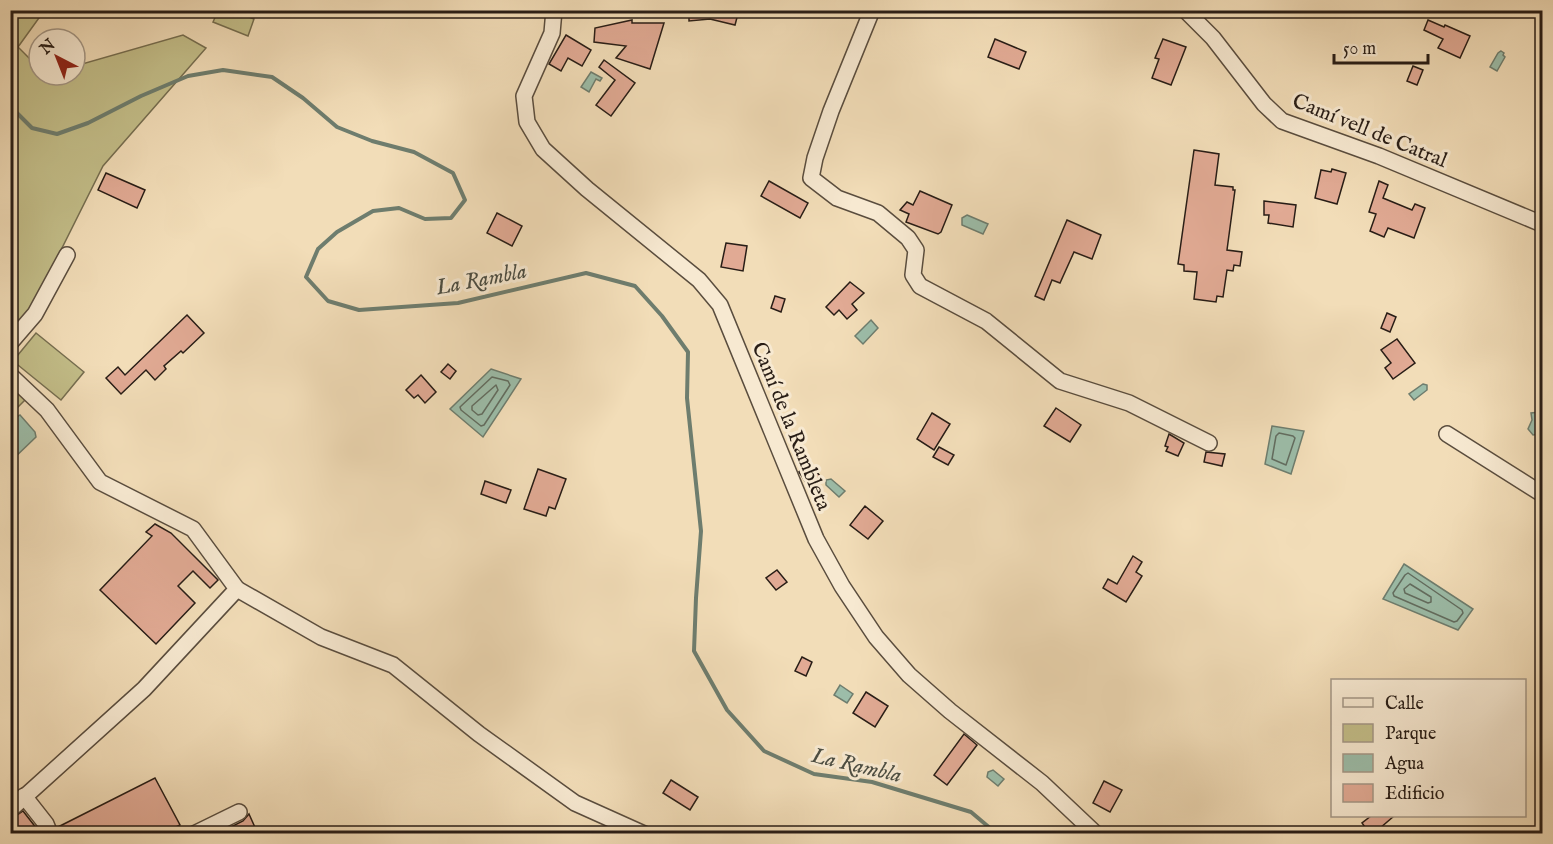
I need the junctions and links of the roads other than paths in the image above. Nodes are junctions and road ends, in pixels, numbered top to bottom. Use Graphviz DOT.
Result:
graph roads {
  1 [pos="554,10"];
  2 [pos="872,10"];
  3 [pos="1185,10"];
  4 [pos="1542,224"];
  5 [pos="67,255"];
  6 [pos="10,343"];
  7 [pos="10,375"];
  8 [pos="1448,434"];
  9 [pos="1209,443"];
  10 [pos="1542,494"];
  11 [pos="237,589"];
  12 [pos="24,796"];
  13 [pos="10,810"];
  14 [pos="239,812"];
  15 [pos="50,834"];
  16 [pos="194,834"];
  17 [pos="644,834"];
  18 [pos="1096,834"];
  1 -- 18 [label="street, Camí de la Rambleta"];
  2 -- 9 [label="street"];
  3 -- 4 [label="street, Camí vell de Catral"];
  5 -- 6 [label="street"];
  7 -- 11 [label="street"];
  8 -- 10 [label="street"];
  11 -- 12 [label="street"];
  11 -- 17 [label="street"];
  12 -- 13 [label="street"];
  12 -- 15 [label="street"];
  14 -- 16 [label="street"];
}
